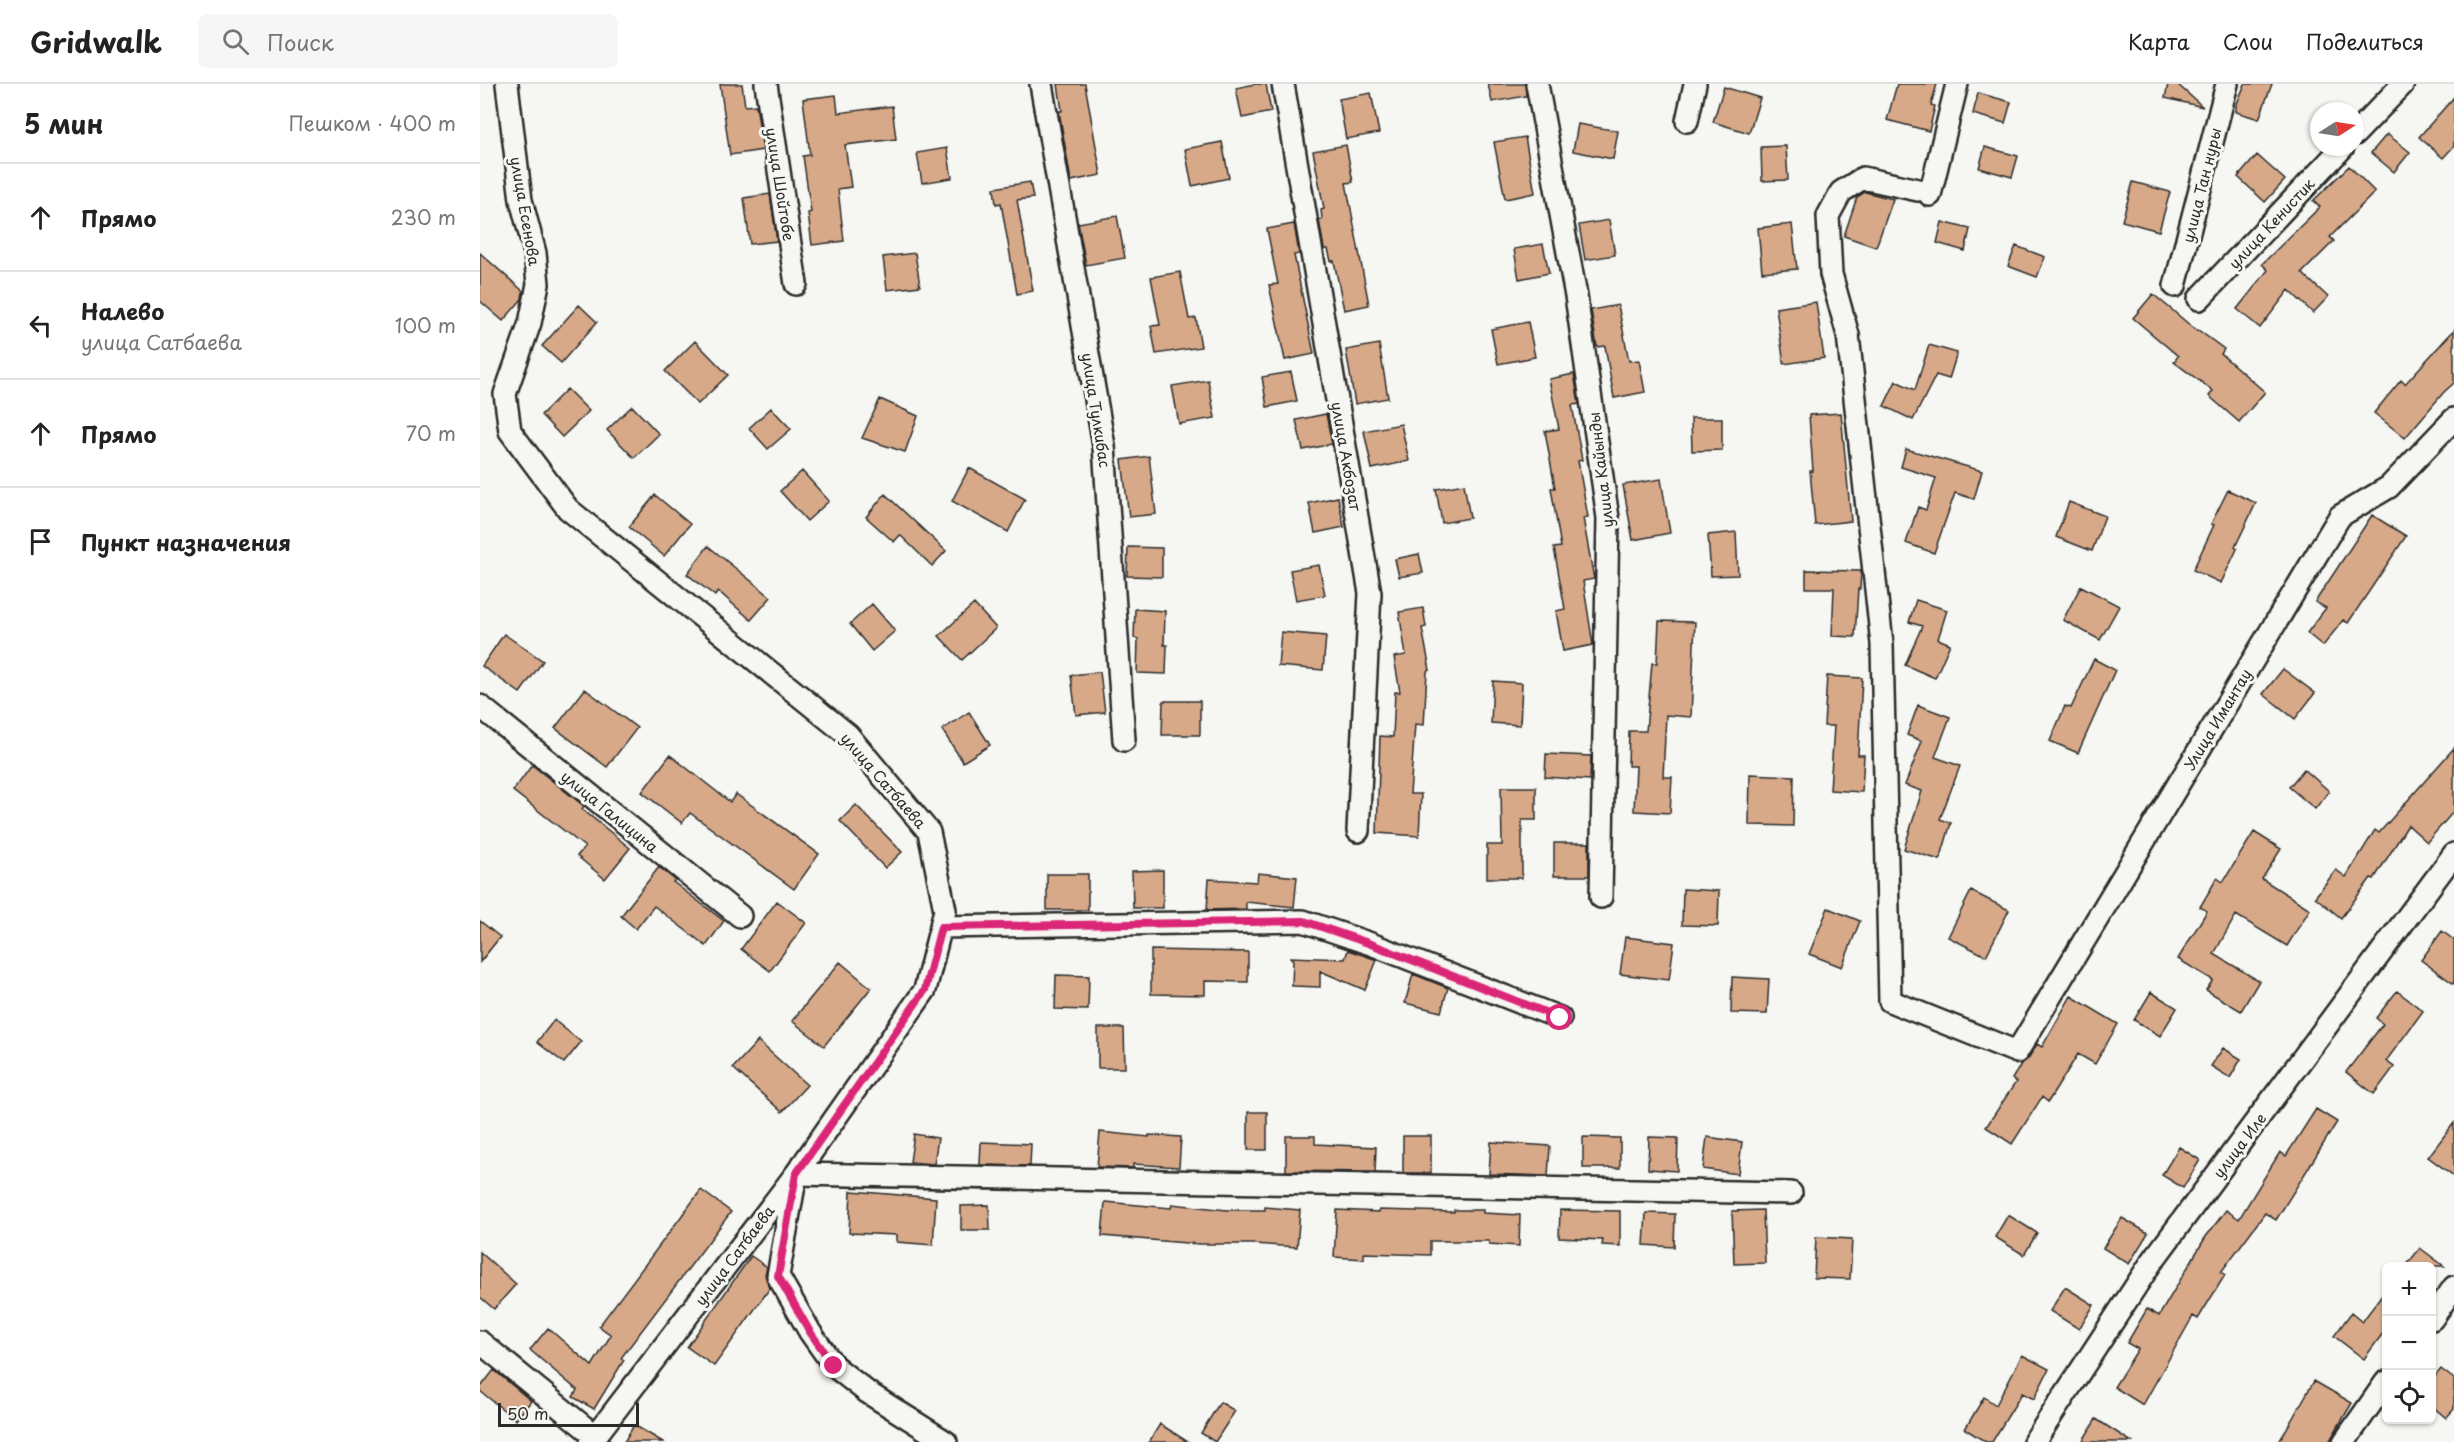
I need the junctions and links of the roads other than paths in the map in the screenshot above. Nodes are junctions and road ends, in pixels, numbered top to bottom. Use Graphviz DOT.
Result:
graph roads {
  1 [pos="507,84"];
  2 [pos="766,84"];
  3 [pos="1041,84"];
  4 [pos="1283,84"];
  5 [pos="1537,84"];
  6 [pos="1695,84"];
  7 [pos="1957,84"];
  8 [pos="2227,84"];
  9 [pos="2403,84"];
  10 [pos="1687,121"];
  11 [pos="2364,125"];
  12 [pos="2334,156"];
  13 [pos="796,284"];
  14 [pos="2175,286"];
  15 [pos="2199,299"];
  16 [pos="513,370"];
  17 [pos="2454,419"];
  18 [pos="480,706"];
  19 [pos="1124,740"];
  20 [pos="1358,831"];
  21 [pos="2454,854"];
  22 [pos="1601,897"];
  23 [pos="740,916"];
  24 [pos="941,927"];
  25 [pos="1560,1018"];
  26 [pos="796,1174"];
  27 [pos="1791,1193"];
  28 [pos="2454,1287"];
  29 [pos="2434,1316"];
  30 [pos="480,1342"];
  31 [pos="2382,1388"];
  32 [pos="593,1439"];
  33 [pos="946,1442"];
  34 [pos="2034,1442"];
  35 [pos="2344,1442"];
  1 -- 16 [label="street, улица Есенова"];
  2 -- 13 [label="street, улица Шойтобе"];
  3 -- 19 [label="street, улица Тулкибас"];
  4 -- 20 [label="street, улица Акбозат"];
  5 -- 22 [label="street, улица Кайынды"];
  6 -- 10 [label="street"];
  7 -- 17 [label="street, Улица Имантау"];
  8 -- 14 [label="street, улица Тан нуры"];
  9 -- 11 [label="street"];
  12 -- 15 [label="street, улица Кенистик"];
  16 -- 24 [label="street, улица Сатбаева"];
  18 -- 23 [label="street, улица Галицина"];
  21 -- 34 [label="street, улица Иле"];
  24 -- 25 [label="street"];
  24 -- 26 [label="street, улица Сатбаева"];
  26 -- 27 [label="street"];
  26 -- 32 [label="street, улица Сатбаева"];
  26 -- 33 [label="street"];
  28 -- 29 [label="street"];
  30 -- 32 [label="street"];
  31 -- 35 [label="street"];
}
